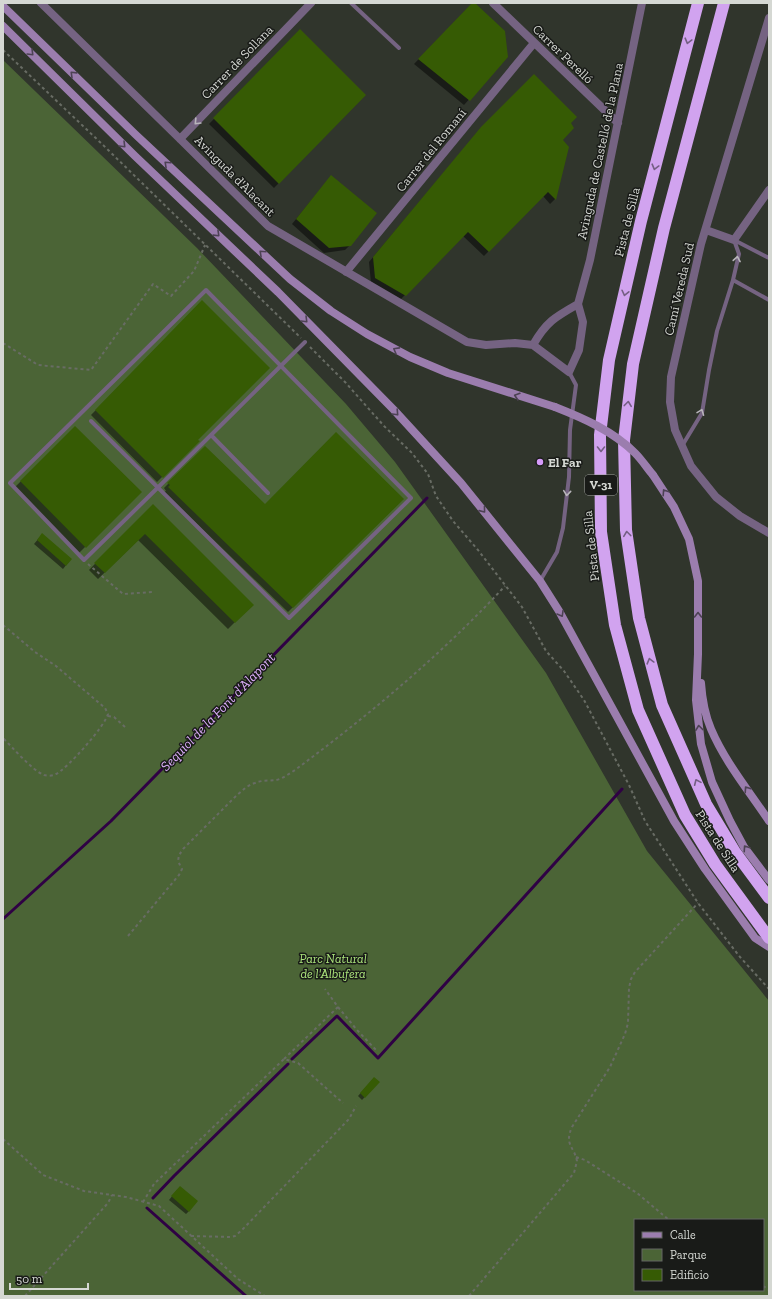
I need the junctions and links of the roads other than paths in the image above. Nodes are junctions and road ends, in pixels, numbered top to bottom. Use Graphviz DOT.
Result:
graph roads {
  1 [pos="311,3"];
  2 [pos="352,3"];
  3 [pos="493,3"];
  4 [pos="642,3"];
  5 [pos="698,3"];
  6 [pos="724,3"];
  7 [pos="43,4"];
  8 [pos="3,6"];
  9 [pos="769,18"];
  10 [pos="3,26"];
  11 [pos="534,43"];
  12 [pos="399,48"];
  13 [pos="618,123"];
  14 [pos="180,139"];
  15 [pos="769,190"];
  16 [pos="706,230"];
  17 [pos="734,240"];
  18 [pos="769,258"];
  19 [pos="346,272"];
  20 [pos="733,280"];
  21 [pos="769,300"];
  22 [pos="578,304"];
  23 [pos="305,342"];
  24 [pos="533,346"];
  25 [pos="281,366"];
  26 [pos="569,372"];
  27 [pos="91,421"];
  28 [pos="211,435"];
  29 [pos="682,446"];
  30 [pos="158,488"];
  31 [pos="268,493"];
  32 [pos="769,533"];
  33 [pos="540,581"];
  34 [pos="698,654"];
  35 [pos="769,821"];
  36 [pos="769,880"];
  37 [pos="769,898"];
  38 [pos="769,938"];
  39 [pos="769,947"];
  1 -- 14 [label="street, Carrer de Sollana, one-way"];
  2 -- 12 [label="lane"];
  3 -- 11 [label="street, Carrer Perelló"];
  4 -- 13 [label="street, Avinguda de Castelló de la Plana"];
  5 -- 38 [label="highway, Pista de Silla / V-31, one-way"];
  37 -- 6 [label="highway, Pista de Silla / V-31, one-way"];
  7 -- 14 [label="street, Avinguda d'Alacant"];
  34 -- 8 [label="main road, one-way, bridge"];
  9 -- 16 [label="street, Camí Vereda Sud"];
  10 -- 33 [label="main road, one-way"];
  11 -- 13 [label="street, Carrer Perelló"];
  11 -- 19 [label="street, Carrer del Romaní"];
  13 -- 22 [label="street, Avinguda de Castelló de la Plana"];
  14 -- 19 [label="street, Avinguda d'Alacant"];
  15 -- 17 [label="street"];
  16 -- 17 [label="street"];
  16 -- 29 [label="street, Camí Vereda Sud"];
  17 -- 18 [label="lane"];
  20 -- 17 [label="lane, one-way"];
  19 -- 24 [label="street, Avinguda d'Alacant"];
  20 -- 21 [label="lane"];
  29 -- 20 [label="lane, one-way"];
  22 -- 24 [label="street"];
  22 -- 26 [label="street"];
  23 -- 25 [label="lane"];
  24 -- 26 [label="street"];
  25 -- 28 [label="lane"];
  25 -- 30 [label="lane"];
  25 -- 30 [label="lane"];
  26 -- 33 [label="lane, one-way"];
  27 -- 30 [label="lane"];
  28 -- 30 [label="lane"];
  28 -- 31 [label="lane"];
  29 -- 32 [label="street, Camí Vereda Sud"];
  33 -- 39 [label="main road, one-way"];
  35 -- 34 [label="main road, one-way"];
  36 -- 34 [label="main road, one-way"];
}
